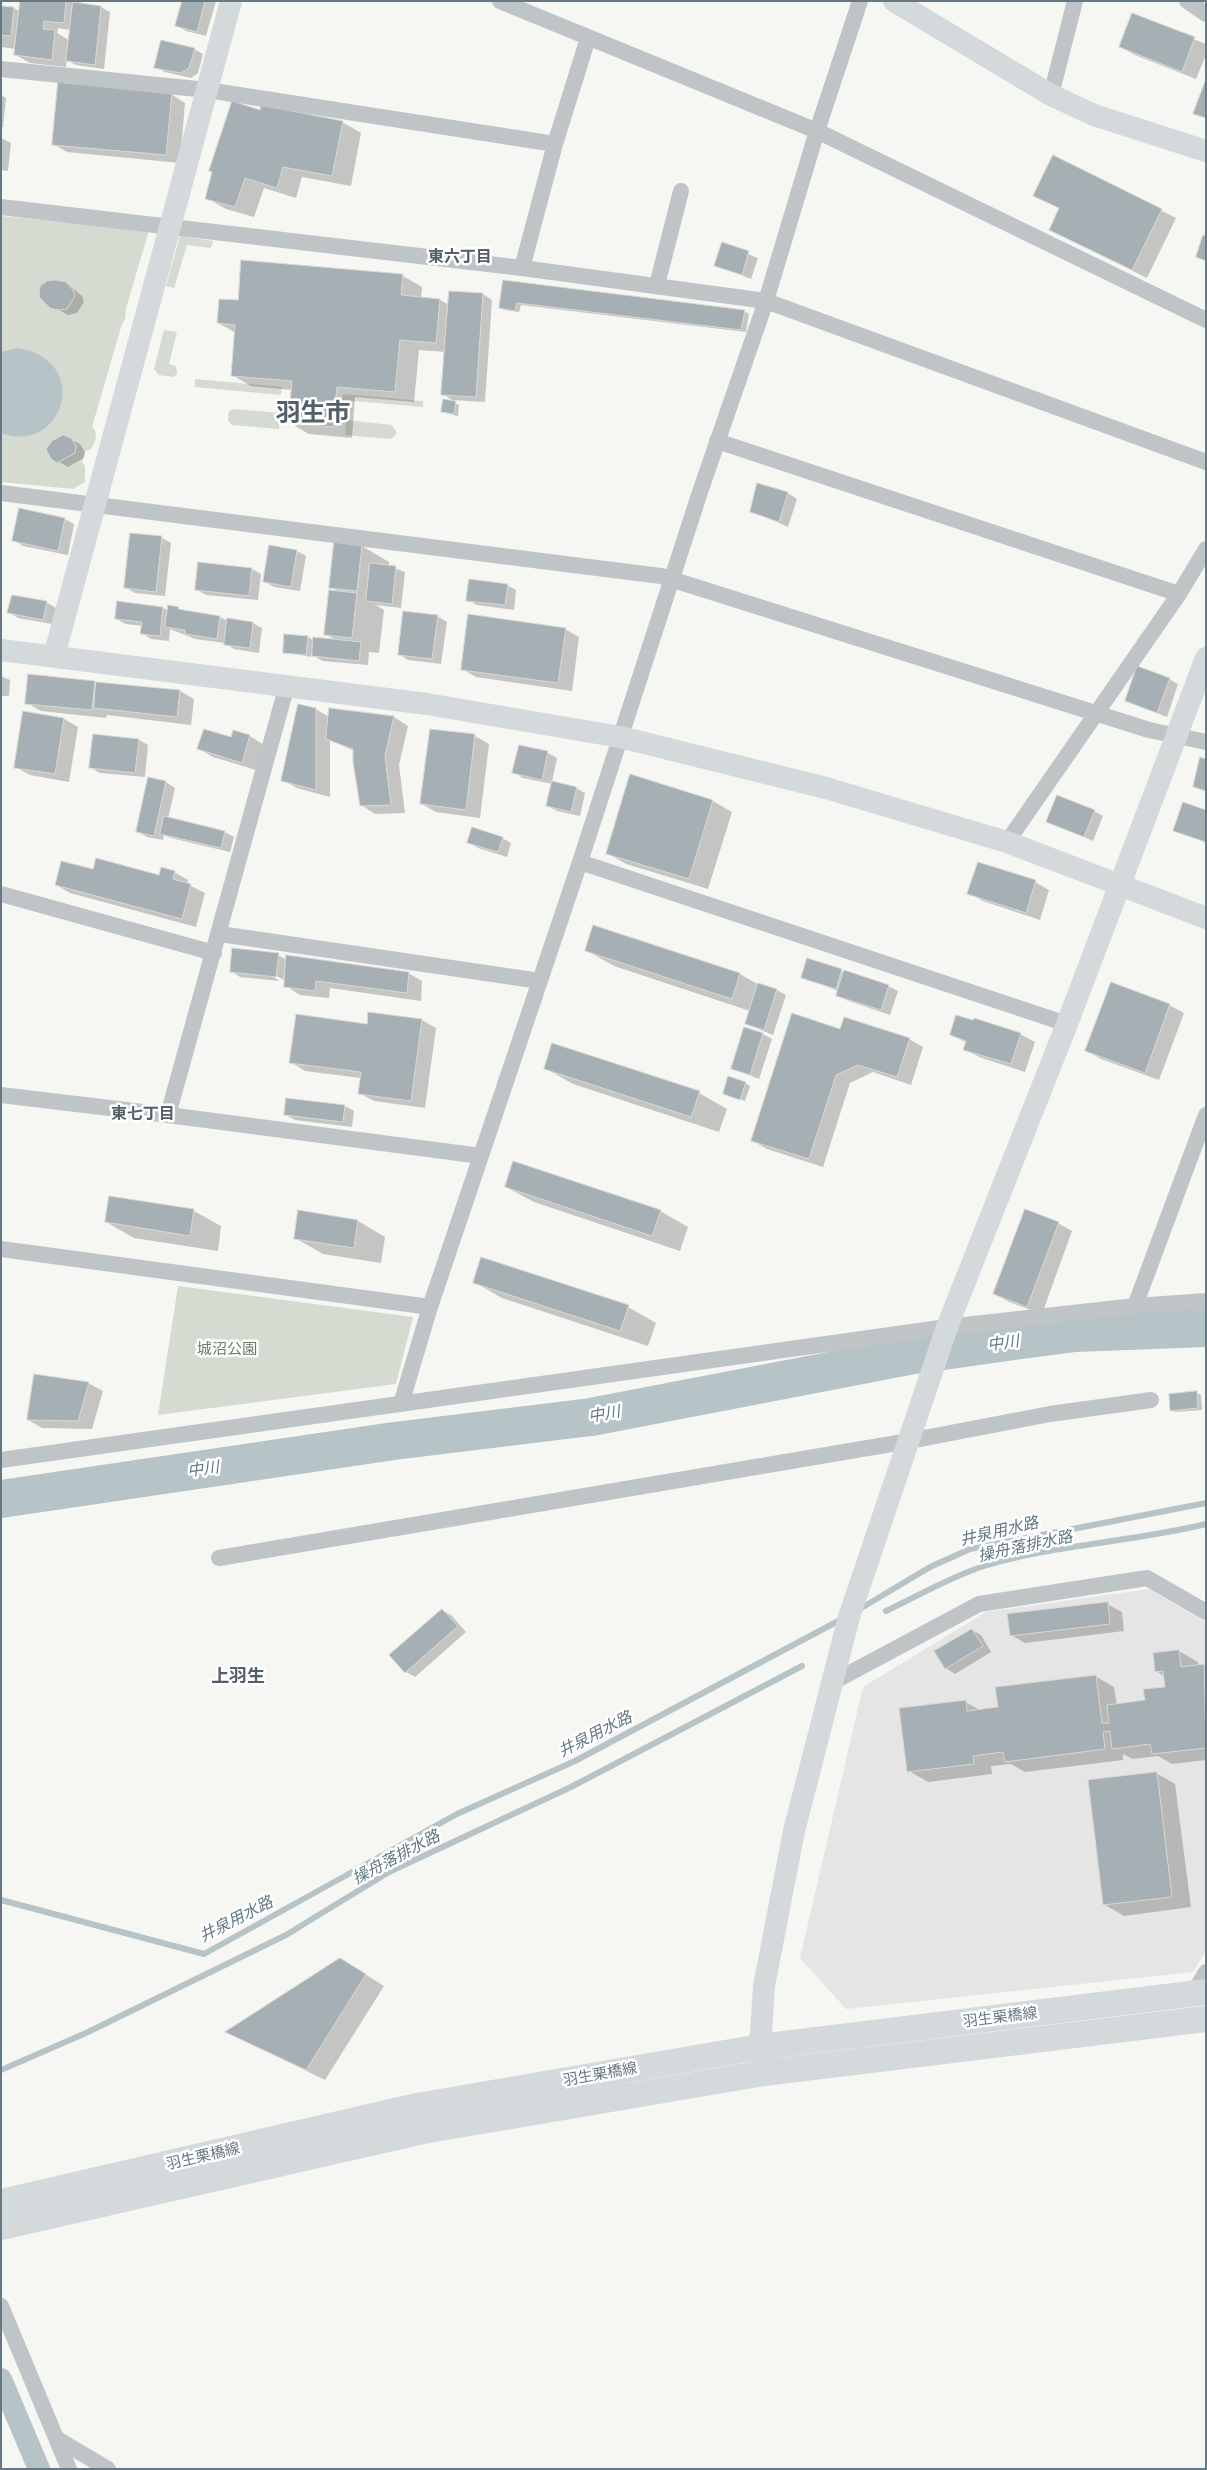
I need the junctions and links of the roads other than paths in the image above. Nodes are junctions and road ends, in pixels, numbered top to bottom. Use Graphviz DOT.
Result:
graph roads {
  1 [pos="231,1"];
  2 [pos="500,1"];
  3 [pos="860,1"];
  4 [pos="894,1"];
  5 [pos="1075,1"];
  6 [pos="1187,1"];
  7 [pos="1206,14"];
  8 [pos="588,38"];
  9 [pos="1,69"];
  10 [pos="207,90"];
  11 [pos="1051,95"];
  12 [pos="817,130"];
  13 [pos="555,144"];
  14 [pos="1206,152"];
  15 [pos="681,191"];
  16 [pos="1,207"];
  17 [pos="171,226"];
  18 [pos="522,268"];
  19 [pos="657,284"];
  20 [pos="766,301"];
  21 [pos="1206,320"];
  22 [pos="717,441"];
  23 [pos="1206,462"];
  24 [pos="1,493"];
  25 [pos="95,506"];
  26 [pos="1206,549"];
  27 [pos="672,579"];
  28 [pos="1179,594"];
  29 [pos="1,650"];
  30 [pos="54,656"];
  31 [pos="1206,658"];
  32 [pos="287,685"];
  33 [pos="1096,713"];
  34 [pos="1178,734"];
  35 [pos="620,737"];
  36 [pos="1206,742"];
  37 [pos="1007,842"];
  38 [pos="580,862"];
  39 [pos="1120,883"];
  40 [pos="1,894"];
  41 [pos="1206,918"];
  42 [pos="220,934"];
  43 [pos="214,953"];
  44 [pos="540,981"];
  45 [pos="1067,1024"];
  46 [pos="1,1095"];
  47 [pos="168,1115"];
  48 [pos="1206,1115"];
  49 [pos="481,1156"];
  50 [pos="1,1249"];
  51 [pos="1206,1301"];
  52 [pos="1135,1306"];
  53 [pos="430,1307"];
  54 [pos="947,1327"];
  55 [pos="1151,1400"];
  56 [pos="401,1404"];
  57 [pos="909,1441"];
  58 [pos="1,1460"];
  59 [pos="219,1558"];
  60 [pos="1206,1612"];
  61 [pos="832,1682"];
  62 [pos="1202,1986"];
  63 [pos="1206,2019"];
  64 [pos="760,2046"];
  65 [pos="764,2073"];
  66 [pos="1,2202"];
  67 [pos="1,2227"];
  68 [pos="1,2306"];
  69 [pos="56,2438"];
  70 [pos="69,2469"];
  71 [pos="108,2469"];
  1 -- 10 [label="street"];
  2 -- 8 [label="street"];
  3 -- 12 [label="street"];
  4 -- 11 [label="street"];
  5 -- 11 [label="street"];
  6 -- 7 [label="street"];
  8 -- 12 [label="street"];
  8 -- 13 [label="street"];
  9 -- 10 [label="street"];
  10 -- 13 [label="street"];
  10 -- 17 [label="street"];
  11 -- 14 [label="street"];
  12 -- 20 [label="street"];
  12 -- 21 [label="street"];
  13 -- 18 [label="street"];
  15 -- 19 [label="street"];
  16 -- 17 [label="street"];
  17 -- 18 [label="street"];
  17 -- 25 [label="street"];
  18 -- 19 [label="street"];
  19 -- 20 [label="street"];
  20 -- 22 [label="street"];
  20 -- 23 [label="street"];
  22 -- 27 [label="street"];
  22 -- 28 [label="street"];
  24 -- 25 [label="street"];
  25 -- 27 [label="street"];
  25 -- 30 [label="street"];
  26 -- 28 [label="street"];
  27 -- 33 [label="street"];
  27 -- 35 [label="street"];
  28 -- 33 [label="street"];
  29 -- 30 [label="street"];
  30 -- 32 [label="street"];
  31 -- 34 [label="street"];
  32 -- 35 [label="street"];
  32 -- 42 [label="street"];
  33 -- 34 [label="street"];
  33 -- 37 [label="street"];
  34 -- 36 [label="street"];
  34 -- 39 [label="street"];
  35 -- 37 [label="street"];
  35 -- 38 [label="street"];
  37 -- 39 [label="street"];
  38 -- 44 [label="street"];
  38 -- 45 [label="street"];
  39 -- 41 [label="street"];
  39 -- 45 [label="street"];
  40 -- 43 [label="street"];
  42 -- 43 [label="street"];
  42 -- 44 [label="street"];
  43 -- 47 [label="street"];
  44 -- 49 [label="street"];
  45 -- 54 [label="street"];
  46 -- 47 [label="street"];
  47 -- 49 [label="street"];
  48 -- 52 [label="street"];
  49 -- 53 [label="street"];
  50 -- 53 [label="street"];
  51 -- 52 [label="street"];
  52 -- 54 [label="street"];
  53 -- 56 [label="street"];
  54 -- 56 [label="street"];
  54 -- 57 [label="street"];
  55 -- 57 [label="street"];
  56 -- 58 [label="street"];
  57 -- 59 [label="street"];
  57 -- 61 [label="street"];
  60 -- 61 [label="street"];
  61 -- 64 [label="street"];
  62 -- 64 [label="main road, 羽生栗橋線"];
  63 -- 65 [label="main road, 羽生栗橋線"];
  64 -- 65 [label="street"];
  64 -- 66 [label="main road, 羽生栗橋線"];
  65 -- 67 [label="main road, 羽生栗橋線"];
  68 -- 69 [label="street"];
  69 -- 70 [label="street"];
  69 -- 71 [label="street"];
}
